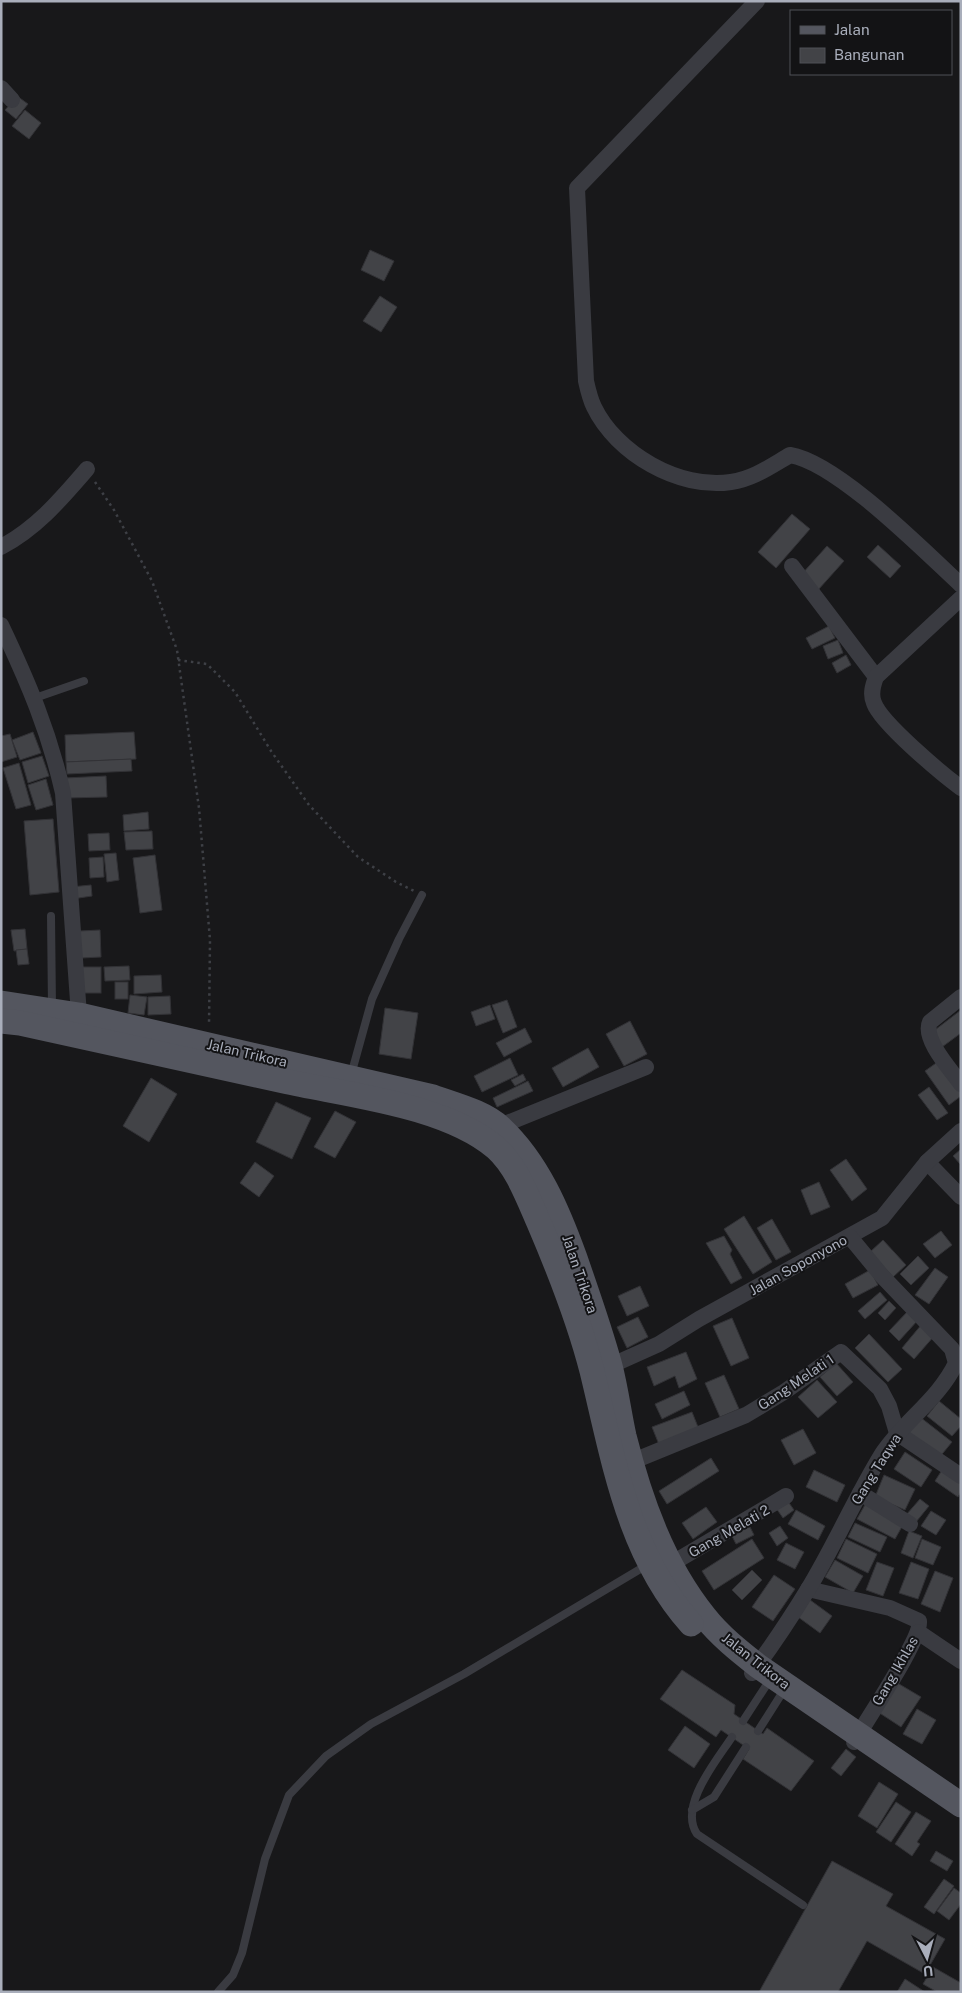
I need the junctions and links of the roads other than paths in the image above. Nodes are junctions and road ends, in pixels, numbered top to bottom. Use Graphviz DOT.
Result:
graph roads {
  1 [pos="757,1"];
  2 [pos="87,469"];
  3 [pos="1,547"];
  4 [pos="792,566"];
  5 [pos="961,585"];
  6 [pos="961,598"];
  7 [pos="1,625"];
  8 [pos="876,677"];
  9 [pos="84,680"];
  10 [pos="35,698"];
  11 [pos="961,788"];
  12 [pos="422,895"];
  13 [pos="51,916"];
  14 [pos="961,997"];
  15 [pos="1,1003"];
  16 [pos="52,1010"];
  17 [pos="79,1015"];
  18 [pos="1,1021"];
  19 [pos="646,1067"];
  20 [pos="284,1071"];
  21 [pos="350,1077"];
  22 [pos="961,1084"];
  23 [pos="500,1126"];
  24 [pos="961,1131"];
  25 [pos="927,1162"];
  26 [pos="961,1197"];
  27 [pos="850,1237"];
  28 [pos="610,1366"];
  29 [pos="897,1433"];
  30 [pos="632,1462"];
  31 [pos="961,1476"];
  32 [pos="860,1493"];
  33 [pos="786,1496"];
  34 [pos="910,1524"];
  35 [pos="660,1564"];
  36 [pos="808,1590"];
  37 [pos="918,1632"];
  38 [pos="961,1661"];
  39 [pos="770,1680"];
  40 [pos="743,1720"];
  41 [pos="758,1730"];
  42 [pos="732,1737"];
  43 [pos="856,1738"];
  44 [pos="746,1747"];
  45 [pos="961,1805"];
  46 [pos="692,1810"];
  47 [pos="961,1814"];
  48 [pos="803,1905"];
  49 [pos="218,1992"];
  1 -- 5 [label="street"];
  2 -- 3 [label="street"];
  4 -- 8 [label="street"];
  6 -- 8 [label="street"];
  7 -- 10 [label="street"];
  8 -- 11 [label="street"];
  9 -- 10 [label="lane"];
  10 -- 17 [label="street"];
  12 -- 21 [label="lane"];
  13 -- 16 [label="lane"];
  14 -- 22 [label="street"];
  15 -- 16 [label="main road, Jalan Trikora"];
  16 -- 17 [label="main road, Jalan Trikora"];
  17 -- 20 [label="main road, Jalan Trikora"];
  18 -- 20 [label="main road, Jalan Trikora"];
  19 -- 23 [label="street"];
  20 -- 21 [label="main road, Jalan Trikora"];
  20 -- 35 [label="main road, Jalan Trikora"];
  21 -- 23 [label="main road, Jalan Trikora"];
  23 -- 28 [label="main road, Jalan Trikora"];
  24 -- 25 [label="street, Jalan Soponyono"];
  25 -- 26 [label="street"];
  25 -- 27 [label="street, Jalan Soponyono"];
  27 -- 28 [label="street, Jalan Soponyono"];
  27 -- 29 [label="street, Gang Taqwa"];
  28 -- 30 [label="main road, Jalan Trikora"];
  29 -- 30 [label="street, Gang Melati 1"];
  29 -- 31 [label="street"];
  29 -- 32 [label="street, Gang Taqwa"];
  30 -- 35 [label="main road, Jalan Trikora"];
  32 -- 34 [label="street"];
  32 -- 36 [label="street, Gang Taqwa"];
  33 -- 35 [label="street, Gang Melati 2"];
  35 -- 39 [label="main road, Jalan Trikora"];
  35 -- 49 [label="lane"];
  36 -- 37 [label="street, Gang Ikhlas"];
  36 -- 39 [label="street, Gang Taqwa"];
  37 -- 38 [label="street"];
  37 -- 43 [label="street, Gang Ikhlas"];
  39 -- 40 [label="lane"];
  39 -- 41 [label="lane"];
  39 -- 43 [label="main road, Jalan Trikora"];
  42 -- 46 [label="lane"];
  43 -- 45 [label="main road, Jalan Trikora"];
  43 -- 47 [label="main road, Jalan Trikora"];
  44 -- 46 [label="lane"];
  46 -- 48 [label="lane"];
}
